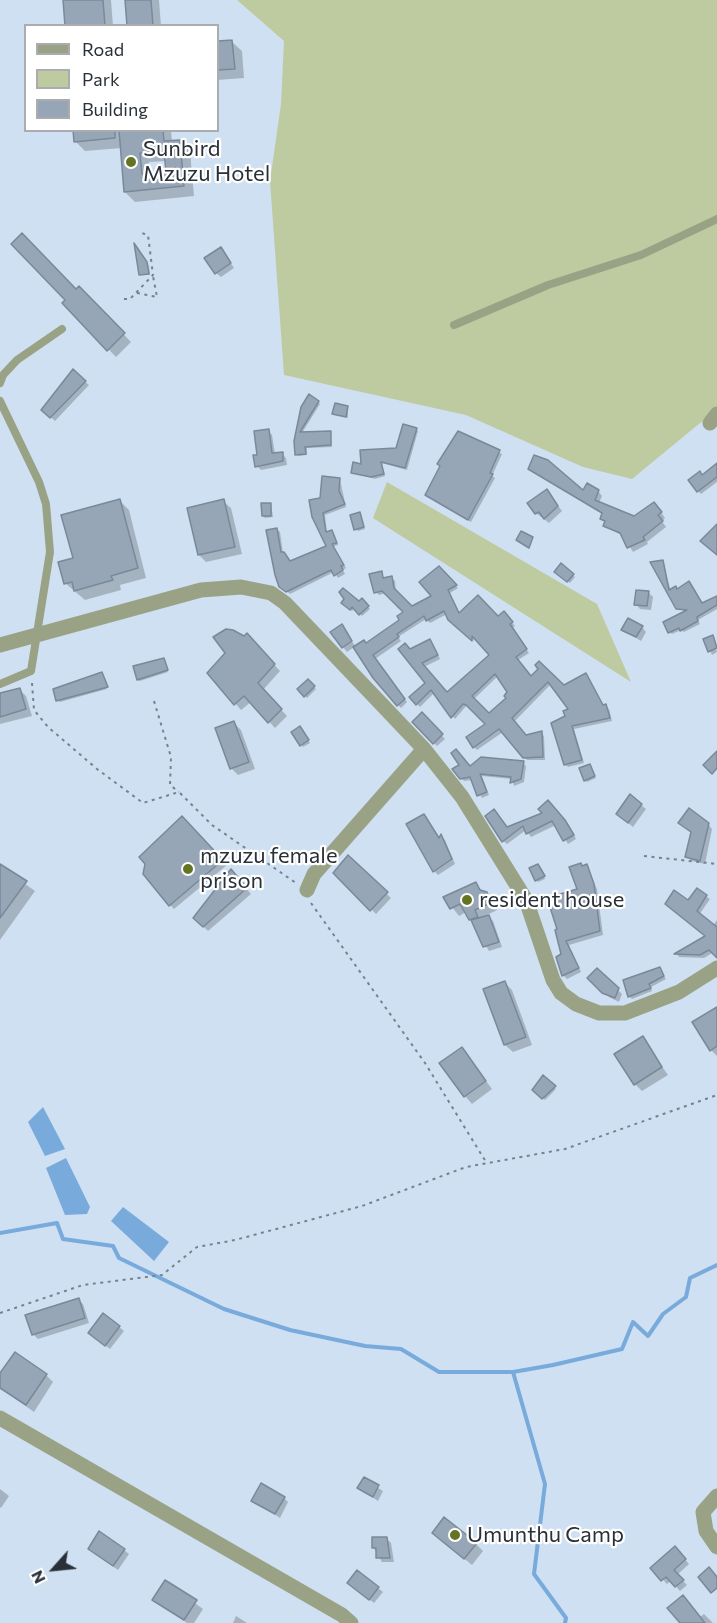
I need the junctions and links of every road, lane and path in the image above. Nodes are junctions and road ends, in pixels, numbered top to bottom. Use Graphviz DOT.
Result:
graph roads {
  1 [pos="717,219"];
  2 [pos="138,232"];
  3 [pos="153,275"];
  4 [pos="137,293"];
  5 [pos="124,299"];
  6 [pos="453,325"];
  7 [pos="62,330"];
  8 [pos="0,383"];
  9 [pos="0,401"];
  10 [pos="39,633"];
  11 [pos="0,645"];
  12 [pos="31,671"];
  13 [pos="0,684"];
  14 [pos="154,701"];
  15 [pos="424,749"];
  16 [pos="178,792"];
  17 [pos="644,856"];
  18 [pos="717,864"];
  19 [pos="307,890"];
  20 [pos="717,968"];
  21 [pos="717,1095"];
  22 [pos="486,1162"];
  23 [pos="0,1313"];
  24 [pos="0,1418"];
  25 [pos="717,1496"];
  26 [pos="717,1547"];
  27 [pos="351,1623"];
  1 -- 6 [label="lane"];
  2 -- 3 [label="path"];
  3 -- 4 [label="path"];
  3 -- 4 [label="path"];
  4 -- 5 [label="path"];
  7 -- 8 [label="lane"];
  9 -- 10 [label="lane"];
  10 -- 11 [label="street"];
  10 -- 12 [label="lane"];
  10 -- 15 [label="street"];
  12 -- 13 [label="lane"];
  12 -- 16 [label="path"];
  14 -- 16 [label="path"];
  15 -- 19 [label="street"];
  15 -- 20 [label="street"];
  16 -- 19 [label="path"];
  17 -- 18 [label="path"];
  19 -- 22 [label="path"];
  21 -- 22 [label="path"];
  22 -- 23 [label="path"];
  24 -- 27 [label="street"];
  25 -- 26 [label="street"];
}
